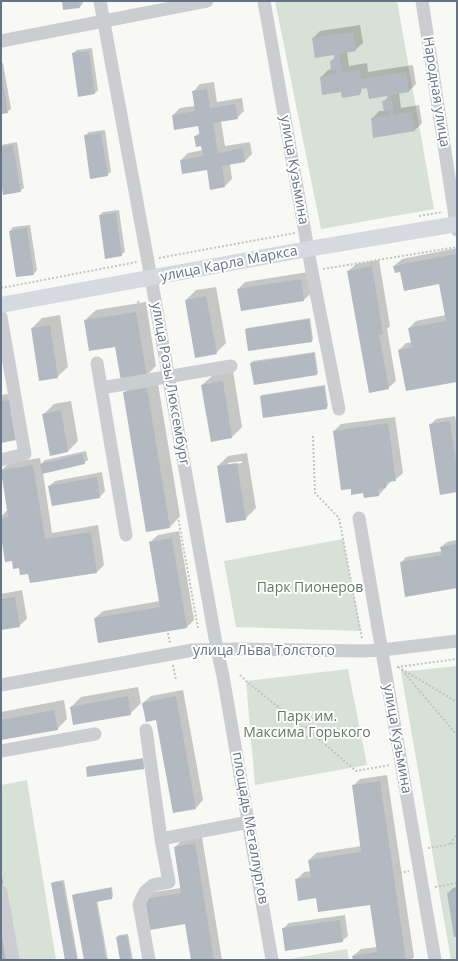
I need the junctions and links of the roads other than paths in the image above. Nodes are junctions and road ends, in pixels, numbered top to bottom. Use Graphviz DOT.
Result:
graph roads {
  1 [pos="100,1"];
  2 [pos="207,1"];
  3 [pos="264,1"];
  4 [pos="422,1"];
  5 [pos="104,21"];
  6 [pos="1,41"];
  7 [pos="456,222"];
  8 [pos="308,249"];
  9 [pos="151,278"];
  10 [pos="1,305"];
  11 [pos="1,317"];
  12 [pos="97,363"];
  13 [pos="231,366"];
  14 [pos="168,376"];
  15 [pos="101,388"];
  16 [pos="339,409"];
  17 [pos="1,460"];
  18 [pos="359,518"];
  19 [pos="126,535"];
  20 [pos="457,641"];
  21 [pos="217,649"];
  22 [pos="382,650"];
  23 [pos="1,685"];
  24 [pos="146,730"];
  25 [pos="95,734"];
  26 [pos="1,751"];
  27 [pos="249,822"];
  28 [pos="161,839"];
  29 [pos="2,898"];
  30 [pos="13,960"];
  31 [pos="149,960"];
  32 [pos="272,960"];
  33 [pos="435,960"];
  1 -- 5 [label="street, улица Розы Люксембург"];
  2 -- 5 [label="street"];
  3 -- 8 [label="street, улица Кузьмина"];
  4 -- 7 [label="street, Народная улица"];
  5 -- 6 [label="street"];
  5 -- 9 [label="street, улица Розы Люксембург"];
  7 -- 8 [label="main road, улица Карла Маркса"];
  8 -- 9 [label="main road, улица Карла Маркса"];
  8 -- 16 [label="street, улица Кузьмина"];
  9 -- 10 [label="main road, улица Карла Маркса"];
  9 -- 14 [label="street, улица Розы Люксембург"];
  11 -- 17 [label="street"];
  12 -- 15 [label="street"];
  13 -- 14 [label="street"];
  14 -- 15 [label="street"];
  14 -- 21 [label="street, улица Розы Люксембург"];
  15 -- 19 [label="street"];
  18 -- 22 [label="street, улица Кузьмина"];
  20 -- 22 [label="street, улица Льва Толстого"];
  21 -- 22 [label="street, улица Льва Толстого"];
  21 -- 23 [label="street, улица Льва Толстого"];
  21 -- 27 [label="street, площадь Металлургов"];
  22 -- 33 [label="street, улица Кузьмина"];
  24 -- 28 [label="street"];
  25 -- 26 [label="street"];
  27 -- 28 [label="street"];
  27 -- 32 [label="street, площадь Металлургов"];
  28 -- 31 [label="street"];
  29 -- 30 [label="street"];
}
